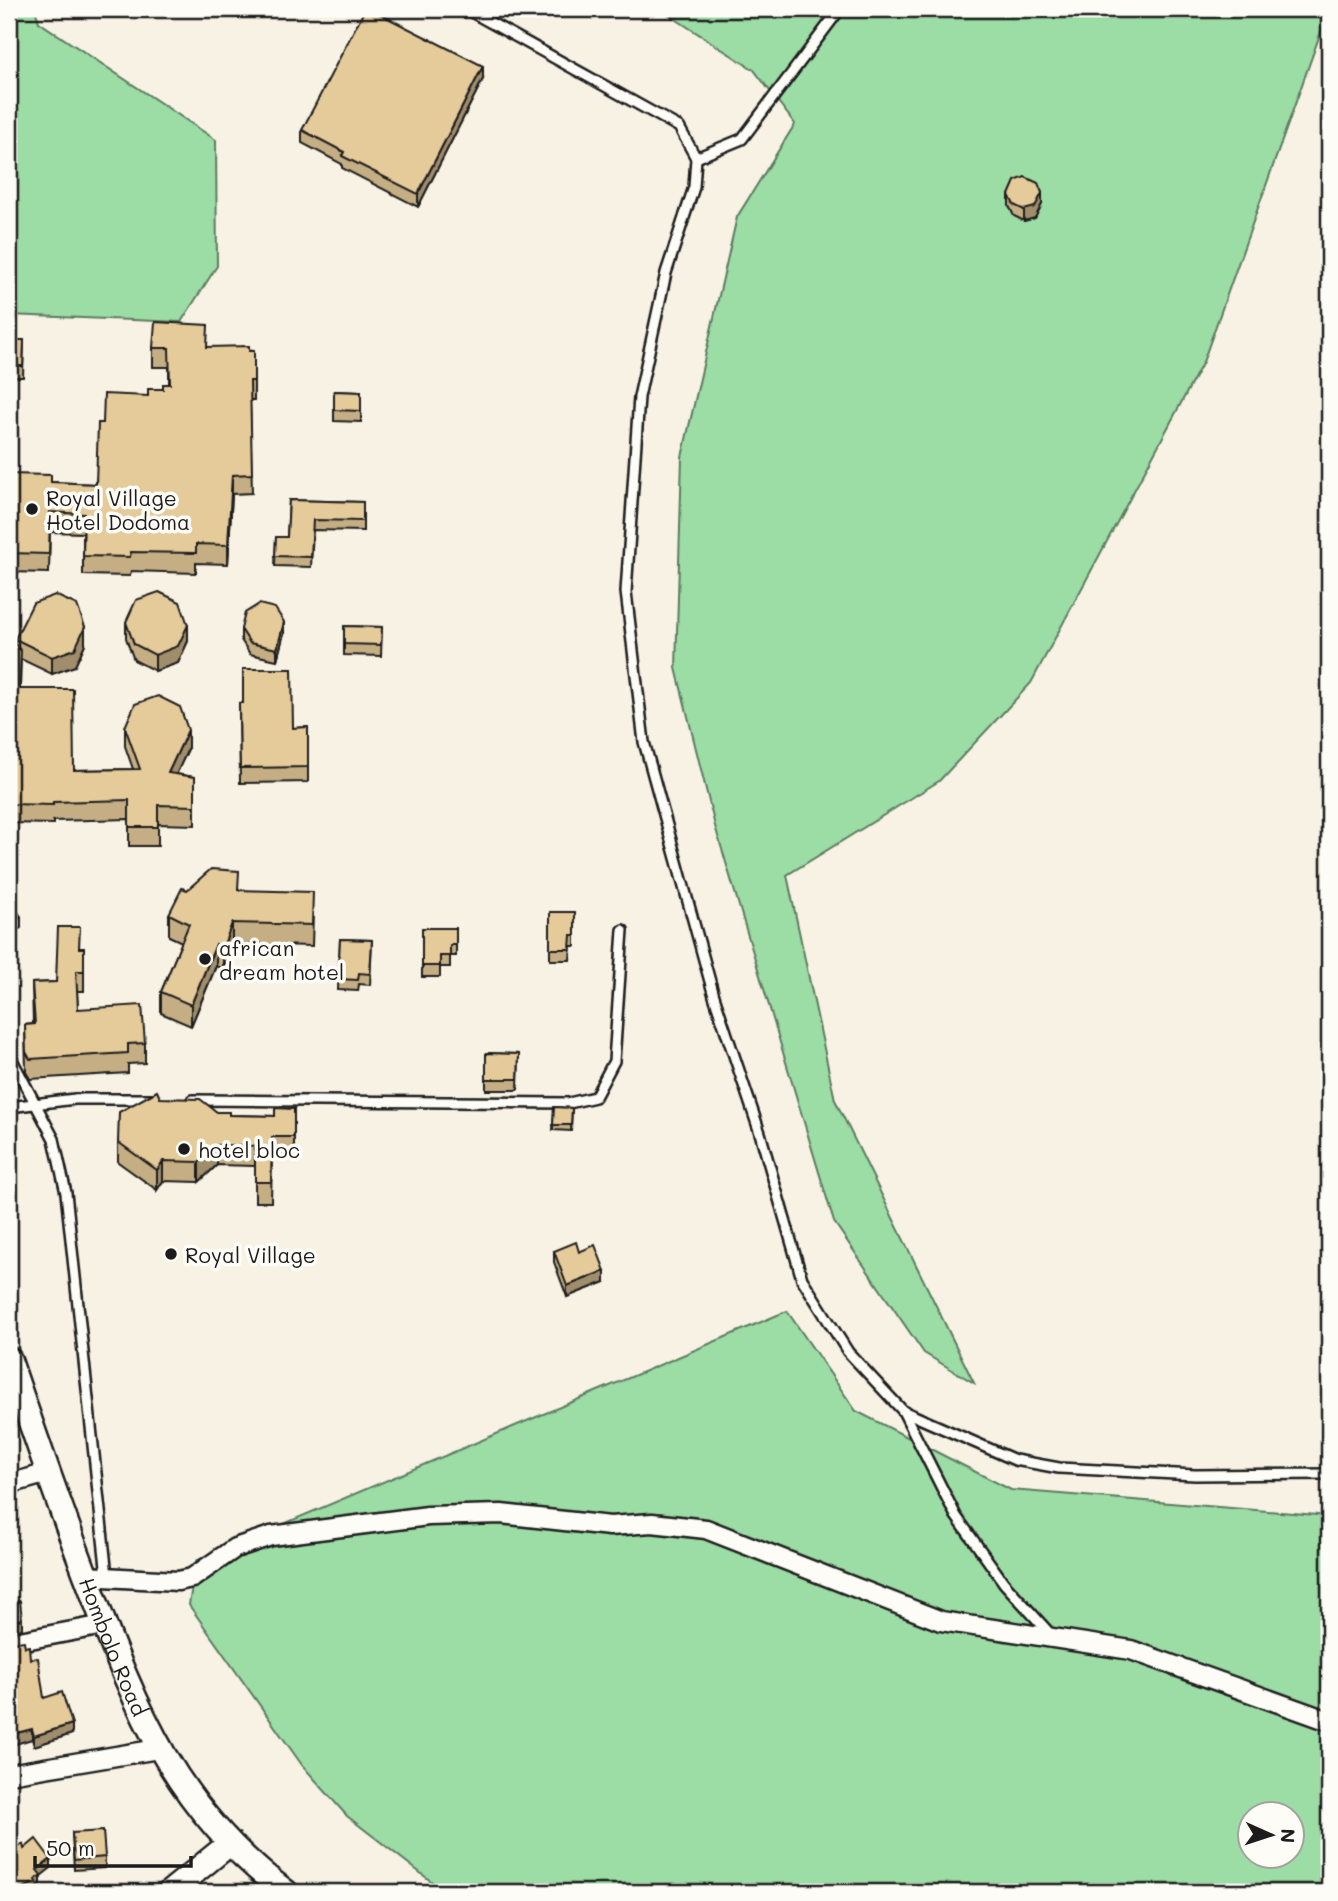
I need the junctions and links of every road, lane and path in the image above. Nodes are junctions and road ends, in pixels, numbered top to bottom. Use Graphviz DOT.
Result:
graph roads {
  1 [pos="466,9"];
  2 [pos="840,9"];
  3 [pos="696,158"];
  4 [pos="623,930"];
  5 [pos="9,1054"];
  6 [pos="171,1100"];
  7 [pos="185,1100"];
  8 [pos="36,1102"];
  9 [pos="9,1107"];
  10 [pos="9,1359"];
  11 [pos="903,1411"];
  12 [pos="48,1474"];
  13 [pos="1329,1474"];
  14 [pos="9,1484"];
  15 [pos="96,1576"];
  16 [pos="104,1625"];
  17 [pos="1054,1638"];
  18 [pos="9,1643"];
  19 [pos="1329,1721"];
  20 [pos="158,1749"];
  21 [pos="9,1774"];
  22 [pos="229,1844"];
  23 [pos="170,1892"];
  24 [pos="286,1892"];
  1 -- 3 [label="lane"];
  2 -- 3 [label="lane"];
  3 -- 11 [label="lane"];
  4 -- 7 [label="lane"];
  5 -- 8 [label="lane"];
  6 -- 8 [label="lane"];
  8 -- 9 [label="lane"];
  8 -- 15 [label="lane"];
  10 -- 12 [label="street, Hombolo Road"];
  11 -- 13 [label="lane"];
  11 -- 17 [label="lane"];
  12 -- 14 [label="street"];
  12 -- 15 [label="street, Hombolo Road"];
  15 -- 16 [label="street, Hombolo Road"];
  15 -- 17 [label="street"];
  16 -- 18 [label="street"];
  16 -- 20 [label="street, Hombolo Road"];
  17 -- 19 [label="street"];
  20 -- 21 [label="street"];
  20 -- 22 [label="street, Hombolo Road"];
  22 -- 23 [label="street"];
  22 -- 24 [label="street, Hombolo Road"];
}
